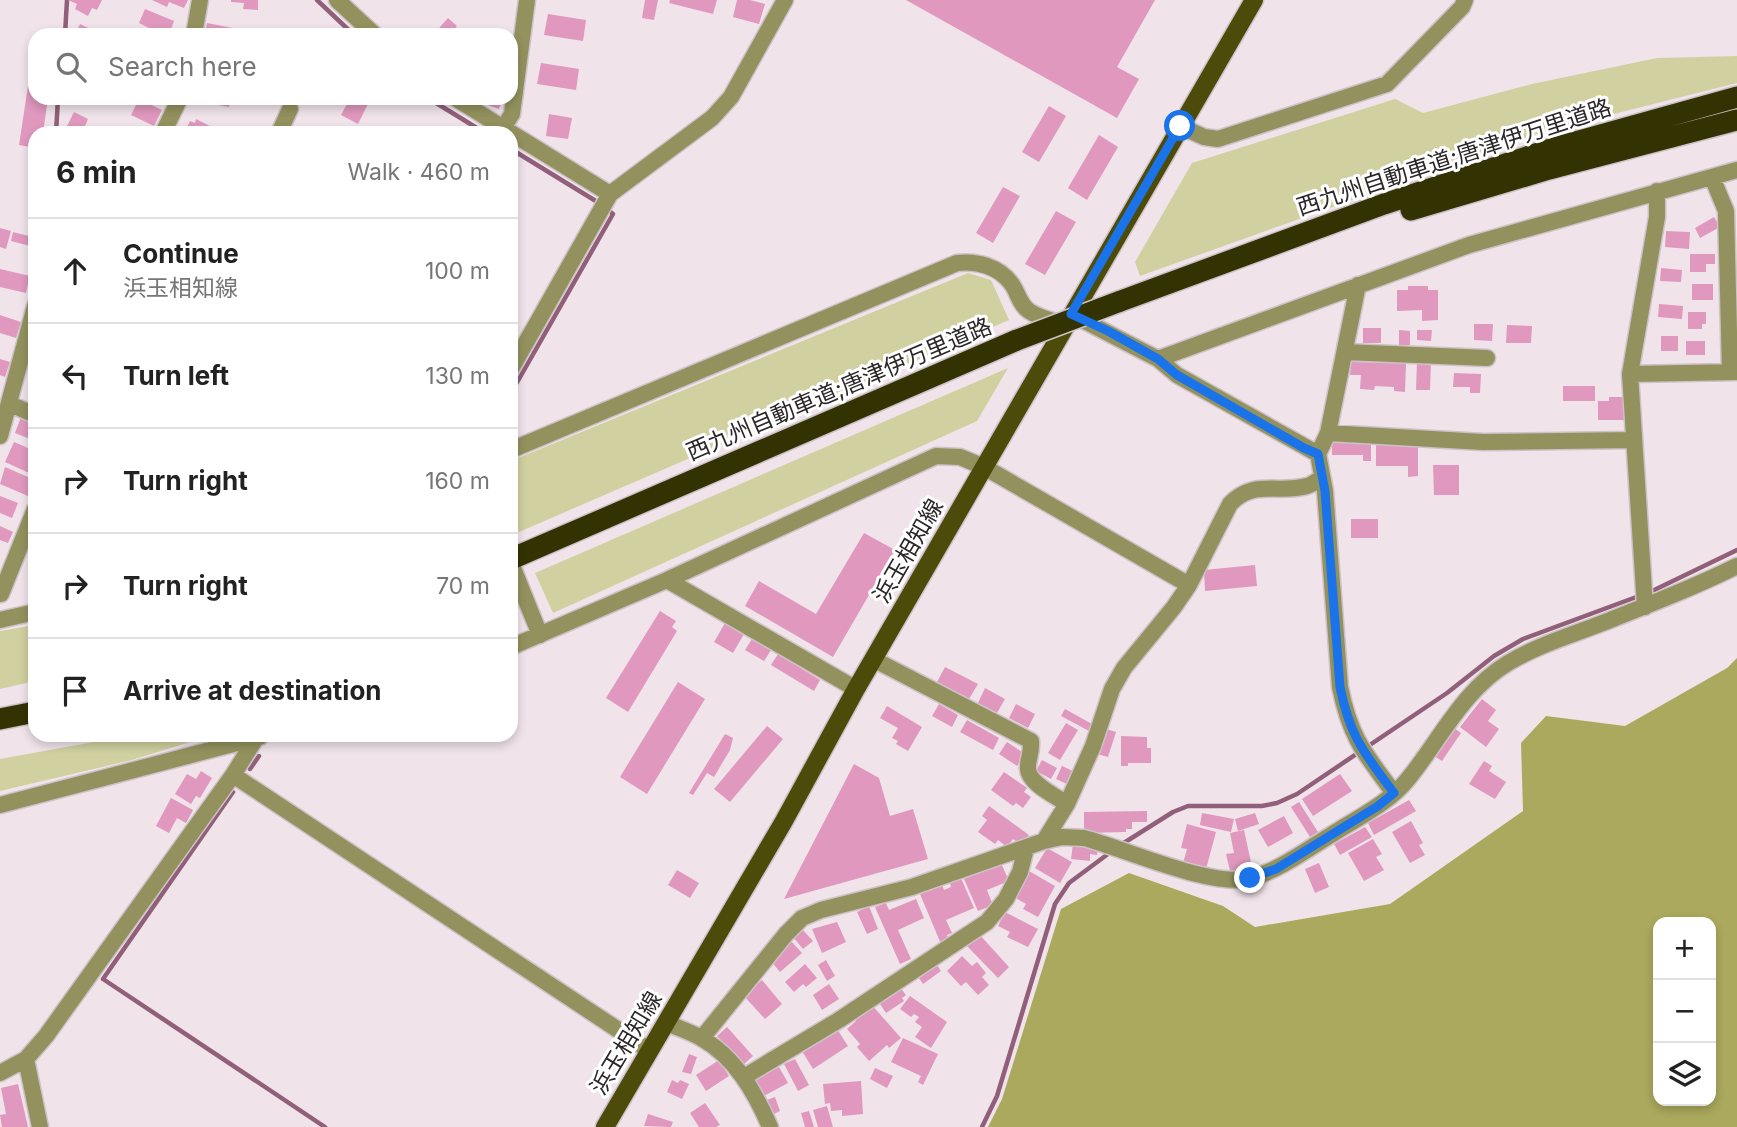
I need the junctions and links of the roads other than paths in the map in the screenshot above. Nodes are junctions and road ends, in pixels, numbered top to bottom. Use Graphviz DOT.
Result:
graph roads {
  1 [pos="200,0"];
  2 [pos="337,0"];
  3 [pos="527,0"];
  4 [pos="785,0"];
  5 [pos="1254,0"];
  6 [pos="1465,0"];
  7 [pos="195,28"];
  8 [pos="367,28"];
  9 [pos="518,68"];
  10 [pos="1737,97"];
  11 [pos="177,105"];
  12 [pos="466,105"];
  13 [pos="513,105"];
  14 [pos="290,109"];
  15 [pos="1737,120"];
  16 [pos="166,126"];
  17 [pos="282,126"];
  18 [pos="500,126"];
  19 [pos="504,126"];
  20 [pos="1180,126"];
  21 [pos="518,138"];
  22 [pos="1737,170"];
  23 [pos="1712,177"];
  24 [pos="1657,191"];
  25 [pos="609,196"];
  26 [pos="1191,275"];
  27 [pos="1358,285"];
  28 [pos="1068,319"];
  29 [pos="28,333"];
  30 [pos="1345,352"];
  31 [pos="518,357"];
  32 [pos="1487,358"];
  33 [pos="1158,359"];
  34 [pos="1734,372"];
  35 [pos="1630,374"];
  36 [pos="10,404"];
  37 [pos="28,412"];
  38 [pos="1328,433"];
  39 [pos="0,436"];
  40 [pos="1633,440"];
  41 [pos="518,447"];
  42 [pos="1318,454"];
  43 [pos="984,467"];
  44 [pos="1322,478"];
  45 [pos="28,526"];
  46 [pos="518,558"];
  47 [pos="1737,566"];
  48 [pos="667,580"];
  49 [pos="1189,585"];
  50 [pos="1,594"];
  51 [pos="1645,597"];
  52 [pos="28,614"];
  53 [pos="8,619"];
  54 [pos="540,635"];
  55 [pos="518,644"];
  56 [pos="873,659"];
  57 [pos="856,689"];
  58 [pos="28,713"];
  59 [pos="0,719"];
  60 [pos="237,742"];
  61 [pos="256,742"];
  62 [pos="233,775"];
  63 [pos="1394,793"];
  64 [pos="0,804"];
  65 [pos="1067,804"];
  66 [pos="1044,841"];
  67 [pos="1026,848"];
  68 [pos="667,1023"];
  69 [pos="702,1038"];
  70 [pos="650,1051"];
  71 [pos="26,1059"];
  72 [pos="0,1073"];
  73 [pos="744,1077"];
  74 [pos="40,1127"];
  75 [pos="605,1127"];
  76 [pos="770,1127"];
  1 -- 7 [label="street"];
  2 -- 8 [label="street"];
  3 -- 9 [label="street"];
  4 -- 25 [label="street"];
  5 -- 20 [label="main road, 浜玉相知線"];
  6 -- 20 [label="street"];
  10 -- 26 [label="highway, 西九州自動車道;唐津伊万里道路"];
  11 -- 16 [label="street"];
  12 -- 18 [label="street"];
  13 -- 19 [label="street"];
  14 -- 17 [label="street"];
  15 -- 26 [label="highway, 西九州自動車道;唐津伊万里道路"];
  20 -- 28 [label="main road, 浜玉相知線"];
  21 -- 25 [label="street"];
  22 -- 23 [label="street"];
  23 -- 24 [label="street"];
  23 -- 34 [label="street"];
  24 -- 27 [label="street"];
  24 -- 35 [label="street"];
  25 -- 31 [label="street"];
  26 -- 46 [label="highway, 西九州自動車道;唐津伊万里道路, bridge"];
  27 -- 30 [label="street"];
  27 -- 33 [label="street"];
  28 -- 33 [label="street"];
  28 -- 41 [label="street"];
  28 -- 43 [label="main road, 浜玉相知線"];
  29 -- 36 [label="street"];
  30 -- 32 [label="street"];
  30 -- 38 [label="street"];
  33 -- 42 [label="street"];
  34 -- 35 [label="street"];
  35 -- 40 [label="street"];
  36 -- 37 [label="street"];
  36 -- 39 [label="street"];
  38 -- 40 [label="street"];
  38 -- 42 [label="street"];
  40 -- 51 [label="street"];
  42 -- 44 [label="street"];
  43 -- 48 [label="street"];
  43 -- 49 [label="street"];
  43 -- 56 [label="main road, 浜玉相知線"];
  44 -- 49 [label="street"];
  44 -- 63 [label="street"];
  45 -- 50 [label="street"];
  46 -- 54 [label="street"];
  47 -- 51 [label="street"];
  48 -- 54 [label="street"];
  48 -- 57 [label="street"];
  49 -- 65 [label="street"];
  50 -- 53 [label="street"];
  51 -- 63 [label="street"];
  52 -- 53 [label="street"];
  54 -- 55 [label="street"];
  56 -- 57 [label="main road, 浜玉相知線"];
  56 -- 65 [label="street"];
  57 -- 68 [label="main road, 浜玉相知線"];
  58 -- 59 [label="highway"];
  60 -- 64 [label="street"];
  61 -- 62 [label="street"];
  62 -- 70 [label="street"];
  62 -- 71 [label="street"];
  63 -- 66 [label="street"];
  65 -- 66 [label="street"];
  66 -- 67 [label="street"];
  67 -- 69 [label="street"];
  67 -- 73 [label="street"];
  68 -- 69 [label="street"];
  68 -- 70 [label="main road, 浜玉相知線"];
  69 -- 73 [label="street"];
  70 -- 75 [label="main road, 浜玉相知線"];
  71 -- 72 [label="street"];
  71 -- 74 [label="street"];
  73 -- 76 [label="street"];
}
